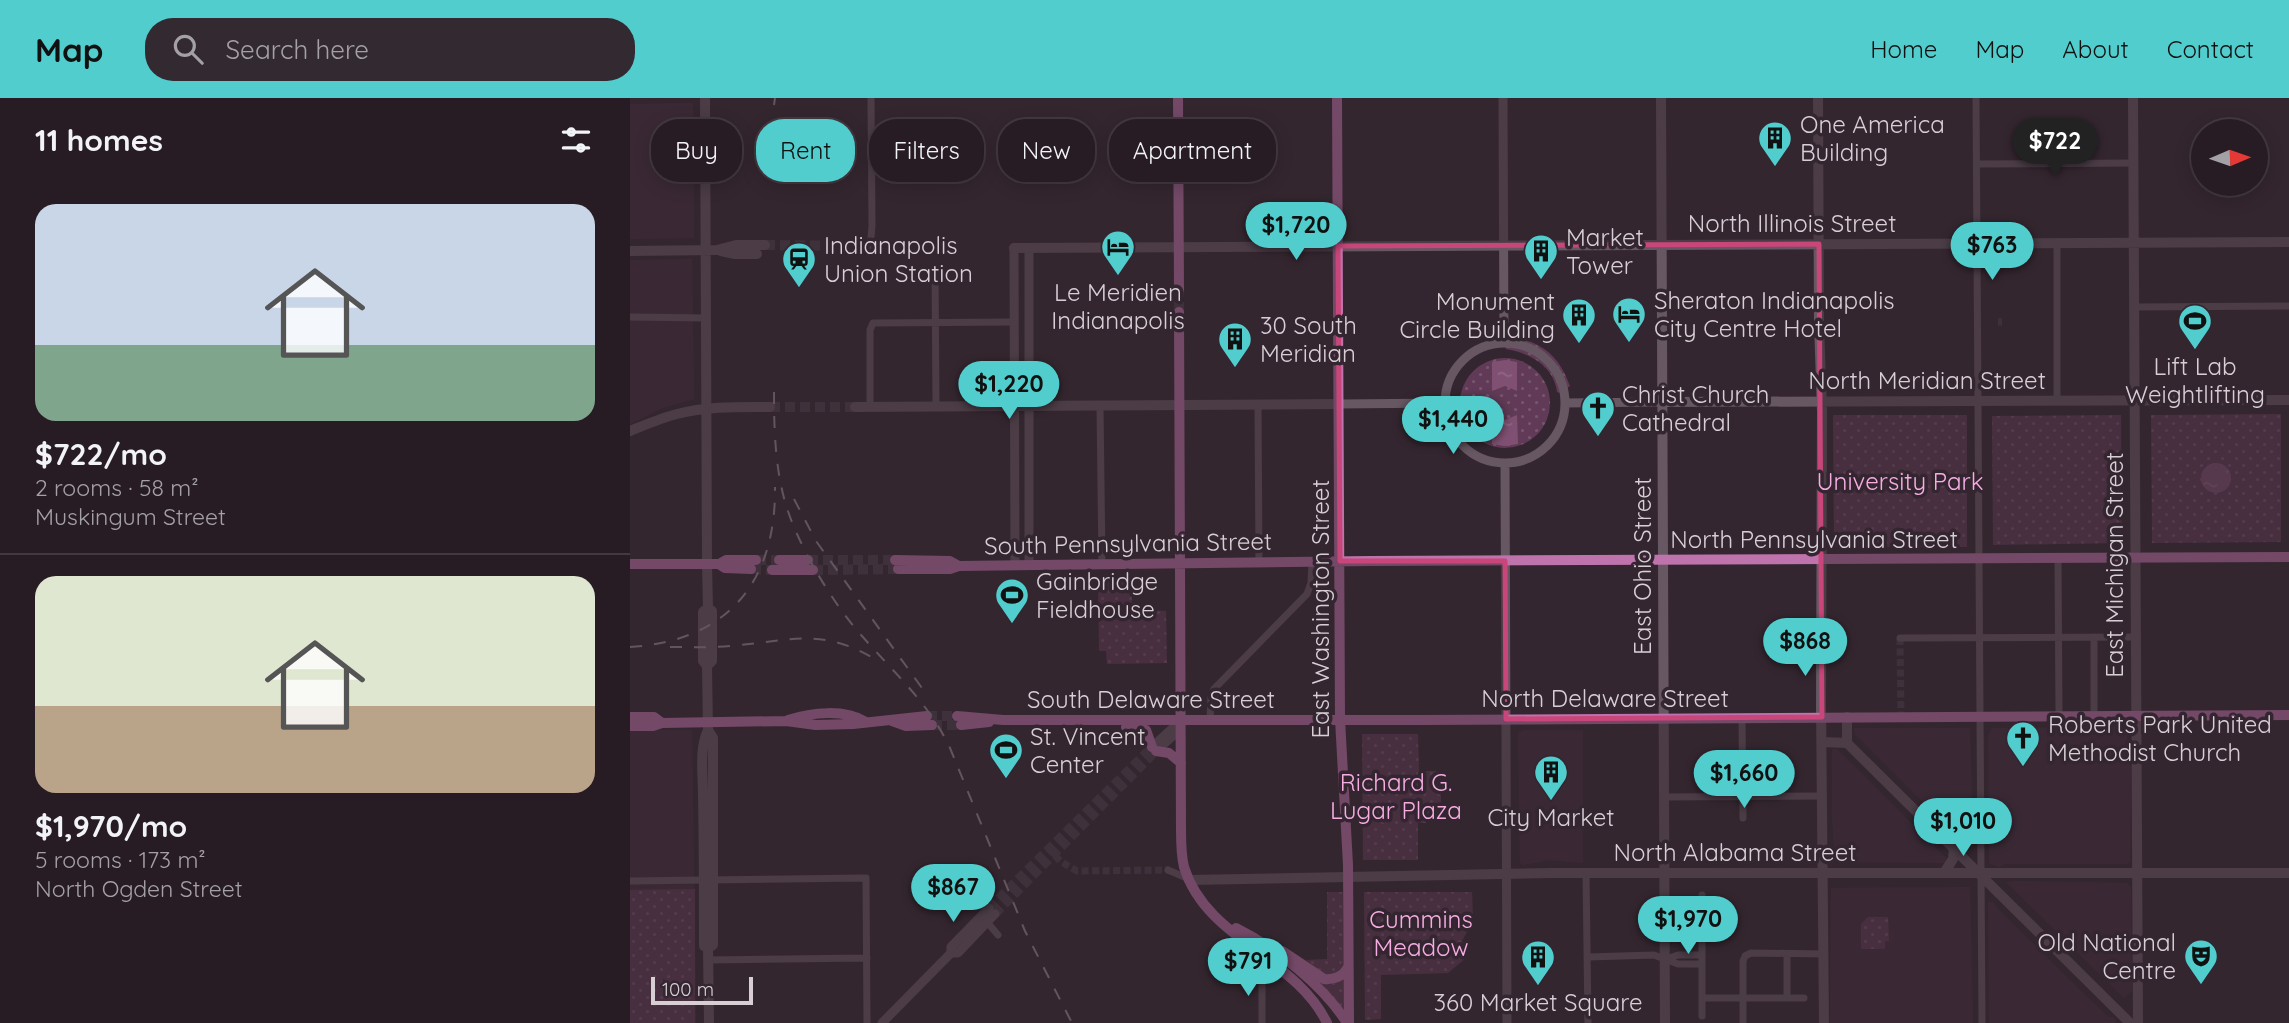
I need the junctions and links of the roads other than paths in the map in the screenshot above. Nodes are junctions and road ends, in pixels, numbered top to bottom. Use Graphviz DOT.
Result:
graph roads {
  1 [pos="705,98"];
  2 [pos="871,98"];
  3 [pos="1178,98"];
  4 [pos="1337,98"];
  5 [pos="1503,98"];
  6 [pos="1661,98"];
  7 [pos="1818,98"];
  8 [pos="1976,98"];
  9 [pos="2133,98"];
  10 [pos="2134,163"];
  11 [pos="1977,164"];
  12 [pos="1977,242"];
  13 [pos="2134,242"];
  14 [pos="2289,242"];
  15 [pos="2057,243"];
  16 [pos="1661,244"];
  17 [pos="1819,244"];
  18 [pos="765,245"];
  19 [pos="1338,246"];
  20 [pos="1504,246"];
  21 [pos="866,247"];
  22 [pos="1179,247"];
  23 [pos="1014,248"];
  24 [pos="1029,248"];
  25 [pos="711,250"];
  26 [pos="630,251"];
  27 [pos="757,254"];
  28 [pos="936,268"];
  29 [pos="1179,290"];
  30 [pos="2289,306"];
  31 [pos="2134,307"];
  32 [pos="1179,312"];
  33 [pos="630,317"];
  34 [pos="706,318"];
  35 [pos="936,322"];
  36 [pos="1014,322"];
  37 [pos="1504,343"];
  38 [pos="2289,400"];
  39 [pos="2057,401"];
  40 [pos="2135,401"];
  41 [pos="1662,402"];
  42 [pos="1821,402"];
  43 [pos="1978,402"];
  44 [pos="1445,403"];
  45 [pos="1564,403"];
  46 [pos="1258,404"];
  47 [pos="1339,404"];
  48 [pos="1028,405"];
  49 [pos="1100,405"];
  50 [pos="1179,405"];
  51 [pos="936,406"];
  52 [pos="1015,406"];
  53 [pos="770,407"];
  54 [pos="855,407"];
  55 [pos="870,407"];
  56 [pos="706,408"];
  57 [pos="630,431"];
  58 [pos="1505,463"];
  59 [pos="2289,557"];
  60 [pos="2058,558"];
  61 [pos="2135,558"];
  62 [pos="1822,559"];
  63 [pos="1979,559"];
  64 [pos="779,560"];
  65 [pos="1663,560"];
  66 [pos="1340,561"];
  67 [pos="1505,561"];
  68 [pos="1259,562"];
  69 [pos="1311,562"];
  70 [pos="707,563"];
  71 [pos="1180,563"];
  72 [pos="630,564"];
  73 [pos="753,564"];
  74 [pos="897,564"];
  75 [pos="1102,564"];
  76 [pos="1015,565"];
  77 [pos="1029,565"];
  78 [pos="772,570"];
  79 [pos="2058,637"];
  80 [pos="2094,637"];
  81 [pos="2136,637"];
  82 [pos="1900,638"];
  83 [pos="1979,638"];
  84 [pos="2289,715"];
  85 [pos="2059,716"];
  86 [pos="2094,716"];
  87 [pos="2136,716"];
  88 [pos="630,717"];
  89 [pos="1822,717"];
  90 [pos="1847,717"];
  91 [pos="1980,717"];
  92 [pos="1664,718"];
  93 [pos="1742,718"];
  94 [pos="1340,719"];
  95 [pos="1506,719"];
  96 [pos="959,720"];
  97 [pos="1075,720"];
  98 [pos="1210,720"];
  99 [pos="929,721"];
  100 [pos="1181,721"];
  101 [pos="662,723"];
  102 [pos="630,726"];
  103 [pos="708,726"];
  104 [pos="1822,742"];
  105 [pos="1847,743"];
  106 [pos="1154,749"];
  107 [pos="1181,763"];
  108 [pos="1743,796"];
  109 [pos="1823,796"];
  110 [pos="1664,797"];
  111 [pos="1743,818"];
  112 [pos="1954,848"];
  113 [pos="1168,870"];
  114 [pos="1665,873"];
  115 [pos="1824,873"];
  116 [pos="1944,873"];
  117 [pos="2137,873"];
  118 [pos="2289,873"];
  119 [pos="1507,874"];
  120 [pos="1586,874"];
  121 [pos="1981,875"];
  122 [pos="1348,876"];
  123 [pos="708,880"];
  124 [pos="1189,880"];
  125 [pos="630,881"];
  126 [pos="1702,895"];
  127 [pos="1218,919"];
  128 [pos="987,922"];
  129 [pos="998,935"];
  130 [pos="1251,936"];
  131 [pos="951,953"];
  132 [pos="1787,954"];
  133 [pos="1824,954"];
  134 [pos="1702,955"];
  135 [pos="1588,957"];
  136 [pos="867,958"];
  137 [pos="1665,959"];
  138 [pos="708,960"];
  139 [pos="1702,964"];
  140 [pos="1348,967"];
  141 [pos="1262,972"];
  142 [pos="1702,998"];
  143 [pos="1742,998"];
  144 [pos="1787,998"];
  145 [pos="1804,998"];
  146 [pos="1702,1016"];
  147 [pos="709,1023"];
  148 [pos="867,1023"];
  149 [pos="882,1023"];
  150 [pos="1262,1023"];
  151 [pos="1327,1023"];
  152 [pos="1348,1023"];
  153 [pos="1507,1023"];
  154 [pos="1588,1023"];
  155 [pos="1665,1023"];
  156 [pos="1742,1023"];
  157 [pos="1824,1023"];
  158 [pos="1982,1023"];
  159 [pos="2130,1023"];
  160 [pos="2138,1023"];
  1 -- 25 [label="main road"];
  2 -- 21 [label="street"];
  3 -- 22 [label="main road"];
  4 -- 19 [label="main road, East Washington Street"];
  5 -- 20 [label="street"];
  6 -- 16 [label="main road, East Ohio Street"];
  7 -- 17 [label="main road"];
  8 -- 11 [label="street"];
  9 -- 10 [label="main road, East Michigan Street"];
  10 -- 11 [label="street"];
  10 -- 13 [label="main road, East Michigan Street"];
  11 -- 12 [label="street"];
  12 -- 15 [label="main road, North Illinois Street"];
  12 -- 17 [label="main road, North Illinois Street"];
  12 -- 43 [label="street"];
  13 -- 14 [label="main road, North Illinois Street"];
  13 -- 15 [label="main road, North Illinois Street"];
  13 -- 31 [label="main road, East Michigan Street"];
  15 -- 39 [label="street"];
  16 -- 17 [label="main road, North Illinois Street"];
  16 -- 20 [label="main road, North Illinois Street"];
  16 -- 41 [label="main road, East Ohio Street"];
  17 -- 42 [label="main road"];
  18 -- 25 [label="main road"];
  19 -- 20 [label="main road, North Illinois Street"];
  19 -- 22 [label="main road, North Illinois Street"];
  19 -- 47 [label="main road, East Washington Street"];
  20 -- 37 [label="street"];
  22 -- 24 [label="main road, North Illinois Street"];
  22 -- 29 [label="main road"];
  23 -- 24 [label="main road, North Illinois Street"];
  23 -- 36 [label="street"];
  24 -- 48 [label="street"];
  25 -- 26 [label="main road"];
  25 -- 27 [label="main road"];
  25 -- 34 [label="main road"];
  28 -- 35 [label="street"];
  30 -- 31 [label="street"];
  31 -- 40 [label="main road, East Michigan Street"];
  32 -- 50 [label="main road"];
  33 -- 34 [label="street"];
  34 -- 56 [label="main road"];
  35 -- 36 [label="street"];
  35 -- 51 [label="street"];
  35 -- 55 [label="street"];
  36 -- 52 [label="street"];
  37 -- 44 [label="street"];
  37 -- 45 [label="street"];
  38 -- 40 [label="main road, North Meridian Street"];
  39 -- 40 [label="main road, North Meridian Street"];
  39 -- 43 [label="main road, North Meridian Street"];
  40 -- 61 [label="main road, East Michigan Street"];
  41 -- 42 [label="main road, North Meridian Street"];
  41 -- 45 [label="street, North Meridian Street"];
  41 -- 65 [label="main road, East Ohio Street"];
  42 -- 43 [label="main road, North Meridian Street"];
  42 -- 62 [label="main road"];
  43 -- 63 [label="street"];
  44 -- 47 [label="street"];
  44 -- 58 [label="street"];
  45 -- 58 [label="street"];
  46 -- 47 [label="main road"];
  46 -- 50 [label="main road"];
  46 -- 68 [label="street"];
  47 -- 66 [label="main road, East Washington Street"];
  48 -- 49 [label="main road"];
  48 -- 52 [label="main road"];
  48 -- 77 [label="street"];
  49 -- 50 [label="main road"];
  49 -- 75 [label="street"];
  50 -- 71 [label="main road"];
  51 -- 52 [label="main road"];
  51 -- 55 [label="main road"];
  52 -- 76 [label="street"];
  53 -- 56 [label="main road"];
  54 -- 55 [label="main road"];
  56 -- 57 [label="main road"];
  56 -- 70 [label="main road"];
  58 -- 67 [label="street"];
  59 -- 61 [label="main road, North Pennsylvania Street"];
  60 -- 61 [label="main road, North Pennsylvania Street"];
  60 -- 63 [label="main road, North Pennsylvania Street"];
  60 -- 79 [label="street"];
  61 -- 81 [label="main road, East Michigan Street"];
  62 -- 63 [label="main road, North Pennsylvania Street"];
  62 -- 65 [label="main road, North Pennsylvania Street"];
  62 -- 89 [label="main road"];
  63 -- 83 [label="street"];
  64 -- 78 [label="main road"];
  65 -- 67 [label="main road, North Pennsylvania Street"];
  65 -- 92 [label="main road, East Ohio Street"];
  66 -- 67 [label="main road, North Pennsylvania Street"];
  66 -- 69 [label="main road, South Pennsylvania Street"];
  66 -- 94 [label="main road, East Washington Street"];
  67 -- 95 [label="street"];
  68 -- 69 [label="main road, South Pennsylvania Street"];
  68 -- 71 [label="main road, South Pennsylvania Street"];
  69 -- 98 [label="street"];
  70 -- 72 [label="main road"];
  70 -- 73 [label="main road"];
  70 -- 103 [label="main road"];
  71 -- 75 [label="main road, South Pennsylvania Street"];
  71 -- 100 [label="main road"];
  74 -- 76 [label="main road, South Pennsylvania Street"];
  75 -- 77 [label="main road, South Pennsylvania Street"];
  76 -- 77 [label="main road, South Pennsylvania Street"];
  79 -- 80 [label="street"];
  79 -- 83 [label="street"];
  79 -- 85 [label="street"];
  80 -- 81 [label="street"];
  80 -- 86 [label="street"];
  81 -- 87 [label="main road, East Michigan Street"];
  82 -- 83 [label="street"];
  83 -- 91 [label="street"];
  84 -- 87 [label="main road, North Delaware Street"];
  85 -- 86 [label="main road, North Delaware Street"];
  85 -- 91 [label="main road, North Delaware Street"];
  86 -- 87 [label="main road, North Delaware Street"];
  87 -- 117 [label="main road, East Michigan Street"];
  88 -- 101 [label="main road"];
  89 -- 90 [label="main road, North Delaware Street"];
  89 -- 93 [label="main road, North Delaware Street"];
  89 -- 104 [label="main road"];
  90 -- 91 [label="main road, North Delaware Street"];
  90 -- 105 [label="main road"];
  91 -- 121 [label="street"];
  92 -- 93 [label="main road, North Delaware Street"];
  92 -- 95 [label="main road, North Delaware Street"];
  92 -- 110 [label="main road, East Ohio Street"];
  93 -- 108 [label="street"];
  94 -- 95 [label="main road, North Delaware Street"];
  94 -- 98 [label="main road, South Delaware Street"];
  94 -- 122 [label="main road, East Washington Street"];
  95 -- 119 [label="street"];
  96 -- 97 [label="main road, South Delaware Street"];
  97 -- 100 [label="main road, South Delaware Street"];
  97 -- 106 [label="main road"];
  98 -- 100 [label="main road, South Delaware Street"];
  99 -- 103 [label="main road"];
  100 -- 106 [label="street"];
  100 -- 107 [label="main road"];
  101 -- 102 [label="main road"];
  101 -- 103 [label="main road"];
  103 -- 123 [label="main road"];
  104 -- 105 [label="main road"];
  104 -- 109 [label="main road"];
  105 -- 112 [label="main road"];
  106 -- 107 [label="main road"];
  107 -- 124 [label="main road"];
  108 -- 109 [label="street"];
  108 -- 110 [label="street"];
  108 -- 111 [label="street"];
  109 -- 115 [label="main road"];
  110 -- 114 [label="main road, East Ohio Street"];
  112 -- 116 [label="main road"];
  112 -- 121 [label="main road"];
  113 -- 124 [label="street"];
  114 -- 115 [label="main road, North Alabama Street"];
  114 -- 120 [label="main road, North Alabama Street"];
  114 -- 137 [label="main road, East Ohio Street"];
  115 -- 116 [label="main road, North Alabama Street"];
  115 -- 133 [label="main road"];
  116 -- 121 [label="main road, North Alabama Street"];
  117 -- 118 [label="main road, North Alabama Street"];
  117 -- 121 [label="main road, North Alabama Street"];
  117 -- 160 [label="main road, East Michigan Street"];
  119 -- 120 [label="main road, North Alabama Street"];
  119 -- 122 [label="main road, North Alabama Street"];
  119 -- 153 [label="street"];
  120 -- 135 [label="street"];
  121 -- 158 [label="street"];
  121 -- 159 [label="main road"];
  122 -- 124 [label="main road, North Alabama Street"];
  122 -- 140 [label="main road, East Washington Street"];
  123 -- 125 [label="street"];
  123 -- 136 [label="street"];
  123 -- 138 [label="main road"];
  124 -- 127 [label="main road"];
  126 -- 134 [label="street"];
  127 -- 130 [label="main road"];
  127 -- 151 [label="main road"];
  128 -- 129 [label="street"];
  128 -- 131 [label="street"];
  128 -- 131 [label="street"];
  130 -- 140 [label="main road"];
  130 -- 152 [label="main road"];
  131 -- 149 [label="street"];
  132 -- 133 [label="street"];
  132 -- 143 [label="street"];
  132 -- 144 [label="street"];
  133 -- 157 [label="main road"];
  134 -- 137 [label="street"];
  134 -- 139 [label="street"];
  135 -- 137 [label="street"];
  135 -- 154 [label="street"];
  136 -- 138 [label="street"];
  136 -- 148 [label="street"];
  137 -- 139 [label="street"];
  137 -- 155 [label="main road, East Ohio Street"];
  138 -- 147 [label="main road"];
  139 -- 142 [label="street"];
  140 -- 152 [label="main road, East Washington Street"];
  141 -- 150 [label="street"];
  142 -- 143 [label="street"];
  142 -- 146 [label="street"];
  143 -- 144 [label="street"];
  143 -- 156 [label="street"];
  144 -- 145 [label="street"];
}
